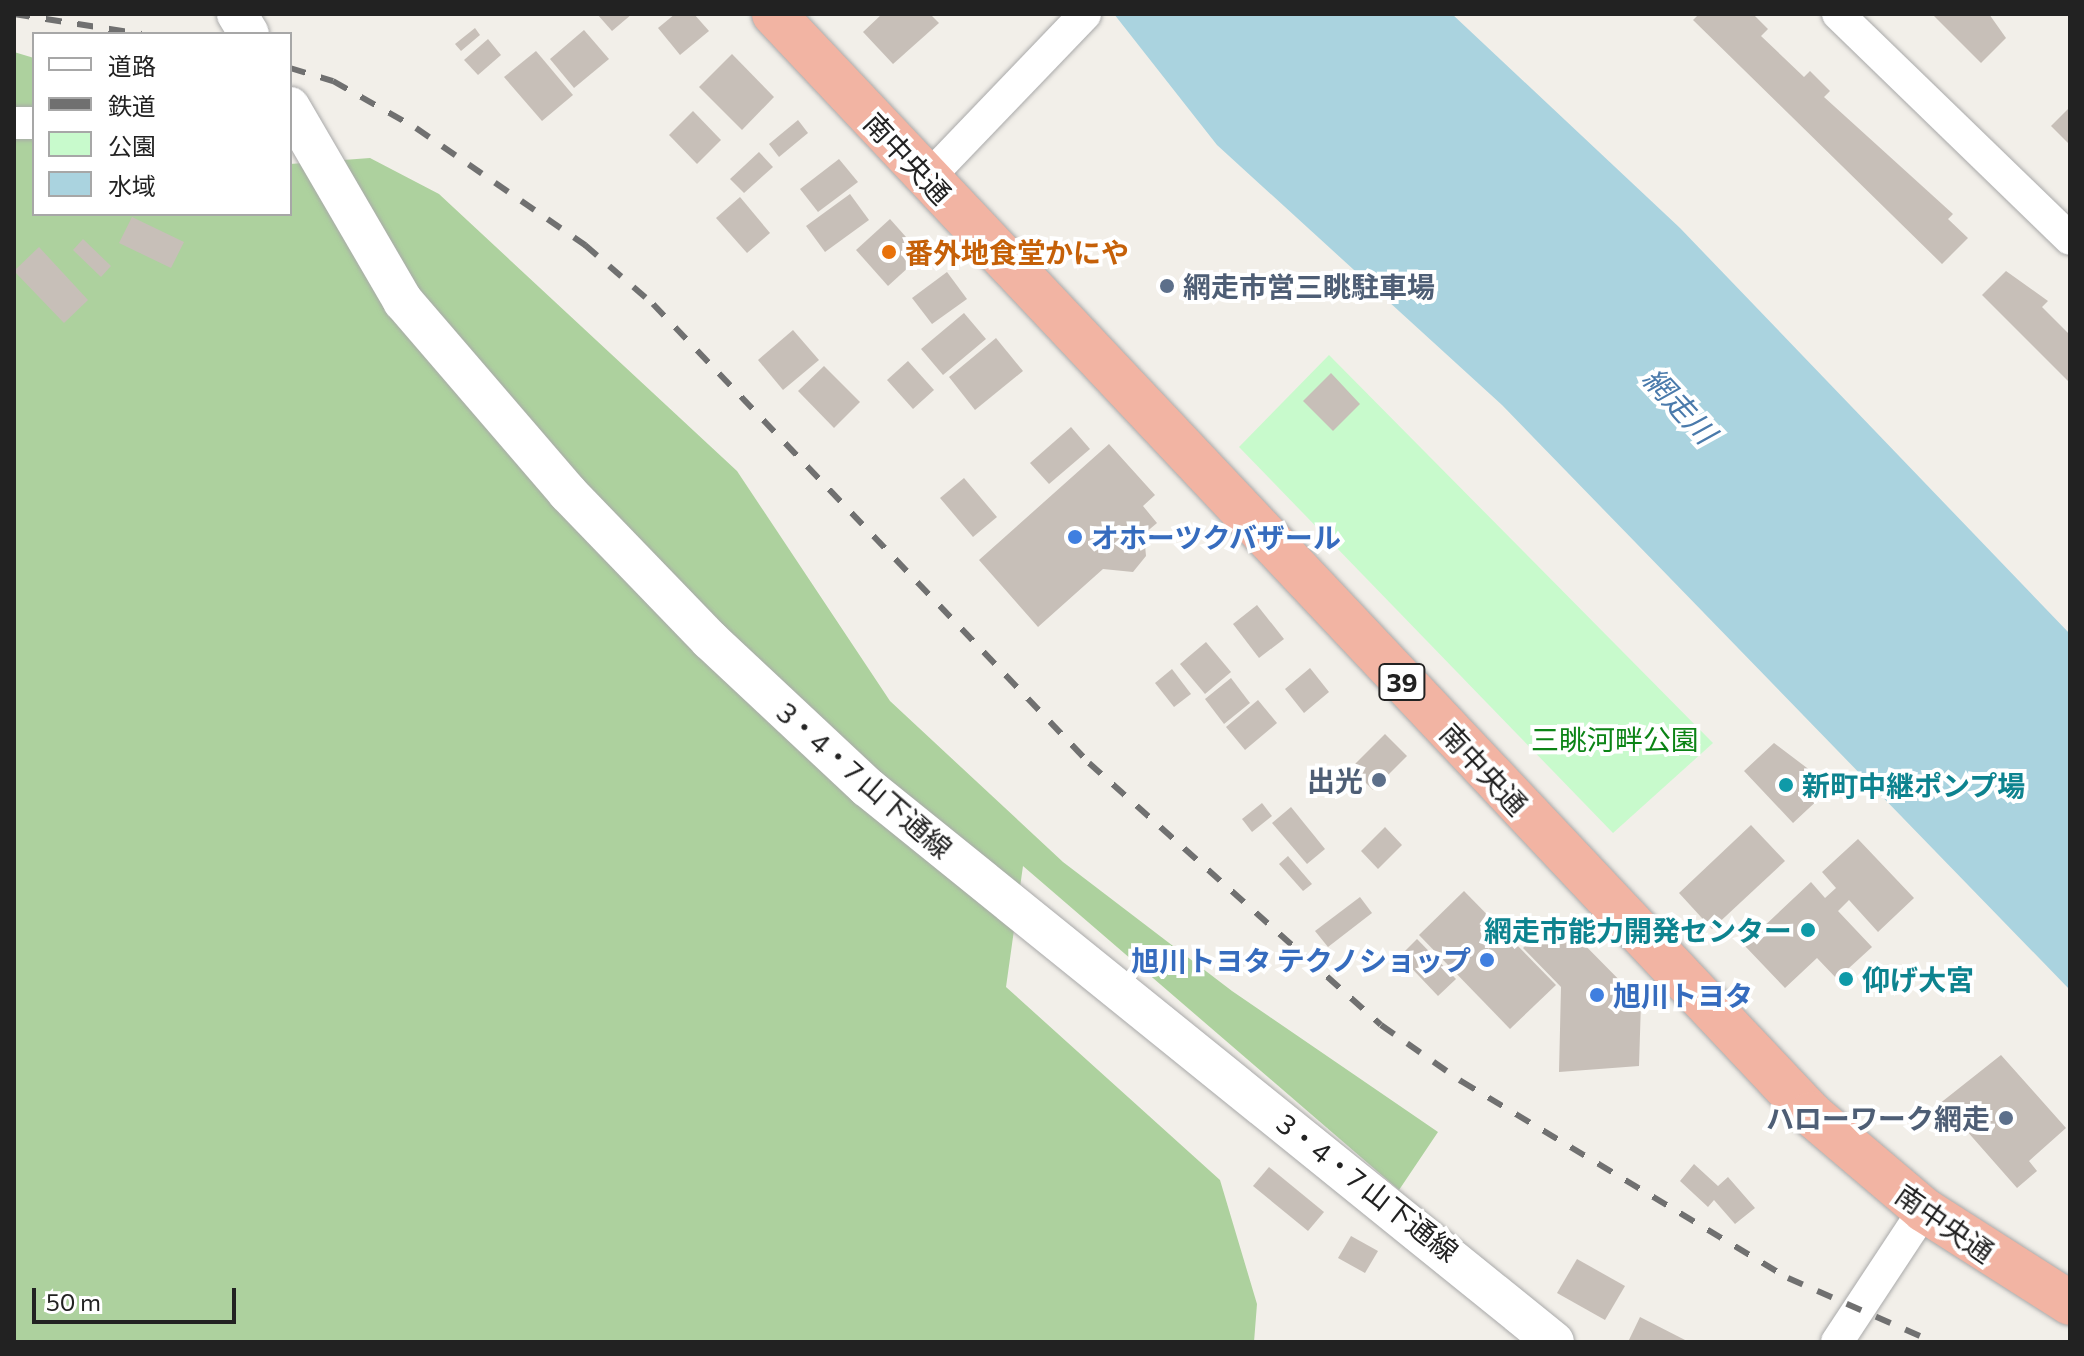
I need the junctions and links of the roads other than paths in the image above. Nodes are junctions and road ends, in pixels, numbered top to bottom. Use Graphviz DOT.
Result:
graph roads {
  1 [pos="237,14"];
  2 [pos="774,14"];
  3 [pos="1838,14"];
  4 [pos="1082,18"];
  5 [pos="248,32"];
  6 [pos="294,123"];
  7 [pos="928,178"];
  8 [pos="2070,239"];
  9 [pos="1924,1210"];
  10 [pos="2070,1303"];
  11 [pos="1554,1342"];
  12 [pos="1837,1342"];
  1 -- 5 [label="street"];
  2 -- 7 [label="highway, 南中央通 / 39"];
  3 -- 8 [label="street"];
  4 -- 7 [label="street"];
  6 -- 11 [label="street, 3・4・7 山下通線"];
  7 -- 9 [label="highway, 南中央通 / 39"];
  9 -- 10 [label="highway, 南中央通 / 39"];
  9 -- 12 [label="street"];
}
